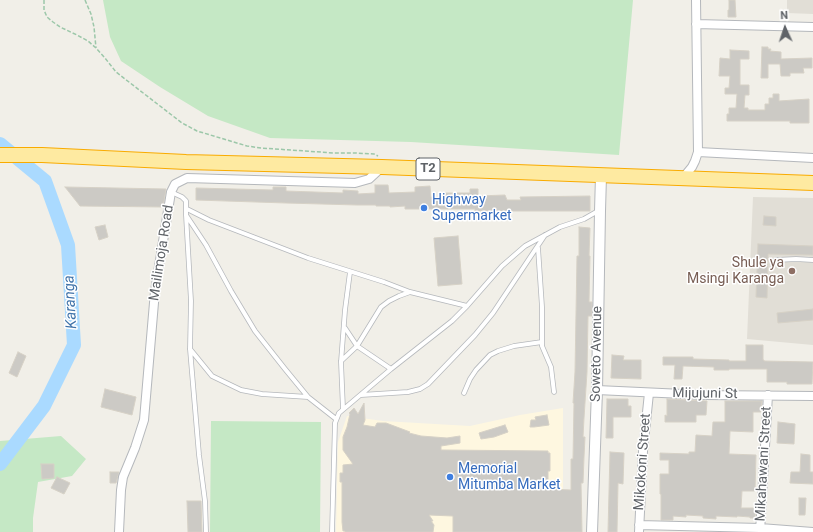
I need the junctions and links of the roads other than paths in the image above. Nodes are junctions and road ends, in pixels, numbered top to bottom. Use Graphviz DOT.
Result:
graph roads {
  1 [pos="696,0"];
  2 [pos="696,24"];
  3 [pos="813,27"];
  4 [pos="698,152"];
  5 [pos="0,155"];
  6 [pos="813,158"];
  7 [pos="381,162"];
  8 [pos="602,176"];
  9 [pos="683,178"];
  10 [pos="813,183"];
  11 [pos="171,192"];
  12 [pos="187,209"];
  13 [pos="600,211"];
  14 [pos="186,215"];
  15 [pos="545,235"];
  16 [pos="538,248"];
  17 [pos="776,260"];
  18 [pos="813,260"];
  19 [pos="350,272"];
  20 [pos="410,292"];
  21 [pos="467,306"];
  22 [pos="344,328"];
  23 [pos="542,342"];
  24 [pos="358,346"];
  25 [pos="190,349"];
  26 [pos="341,362"];
  27 [pos="391,369"];
  28 [pos="597,390"];
  29 [pos="554,392"];
  30 [pos="464,393"];
  31 [pos="649,393"];
  32 [pos="361,395"];
  33 [pos="768,395"];
  34 [pos="308,396"];
  35 [pos="813,396"];
  36 [pos="343,409"];
  37 [pos="336,419"];
  38 [pos="639,528"];
  39 [pos="760,530"];
  40 [pos="119,532"];
  41 [pos="206,532"];
  42 [pos="332,532"];
  43 [pos="592,532"];
  44 [pos="813,532"];
  1 -- 2 [label="street"];
  2 -- 3 [label="street"];
  2 -- 4 [label="street"];
  4 -- 6 [label="street"];
  4 -- 9 [label="street"];
  5 -- 7 [label="highway, T2"];
  7 -- 8 [label="highway, T2"];
  7 -- 11 [label="street, Mailimoja Road"];
  8 -- 9 [label="highway, T2"];
  8 -- 13 [label="street, Soweto Avenue"];
  9 -- 10 [label="highway, T2"];
  11 -- 12 [label="lane"];
  11 -- 40 [label="street, Mailimoja Road"];
  12 -- 14 [label="lane"];
  12 -- 19 [label="lane"];
  13 -- 15 [label="lane"];
  13 -- 28 [label="street, Soweto Avenue"];
  14 -- 25 [label="lane"];
  14 -- 34 [label="lane"];
  15 -- 16 [label="lane"];
  15 -- 21 [label="lane"];
  16 -- 23 [label="lane"];
  16 -- 32 [label="lane"];
  17 -- 18 [label="lane"];
  19 -- 20 [label="lane"];
  19 -- 22 [label="lane"];
  20 -- 21 [label="lane"];
  20 -- 24 [label="lane"];
  21 -- 27 [label="lane"];
  22 -- 24 [label="lane"];
  22 -- 26 [label="lane"];
  23 -- 29 [label="lane"];
  23 -- 30 [label="lane"];
  24 -- 26 [label="lane"];
  24 -- 27 [label="lane"];
  25 -- 34 [label="lane"];
  25 -- 41 [label="lane"];
  26 -- 36 [label="lane"];
  27 -- 32 [label="lane"];
  28 -- 31 [label="street, Mijujuni St"];
  28 -- 43 [label="street, Soweto Avenue"];
  31 -- 33 [label="street, Mijujuni St"];
  31 -- 38 [label="street, Mikokoni Street"];
  32 -- 36 [label="lane"];
  33 -- 35 [label="street, Mijujuni St"];
  33 -- 39 [label="street, Mikahawani Street"];
  34 -- 37 [label="lane"];
  36 -- 37 [label="lane"];
  37 -- 42 [label="lane"];
  38 -- 39 [label="street"];
  39 -- 44 [label="street"];
}
